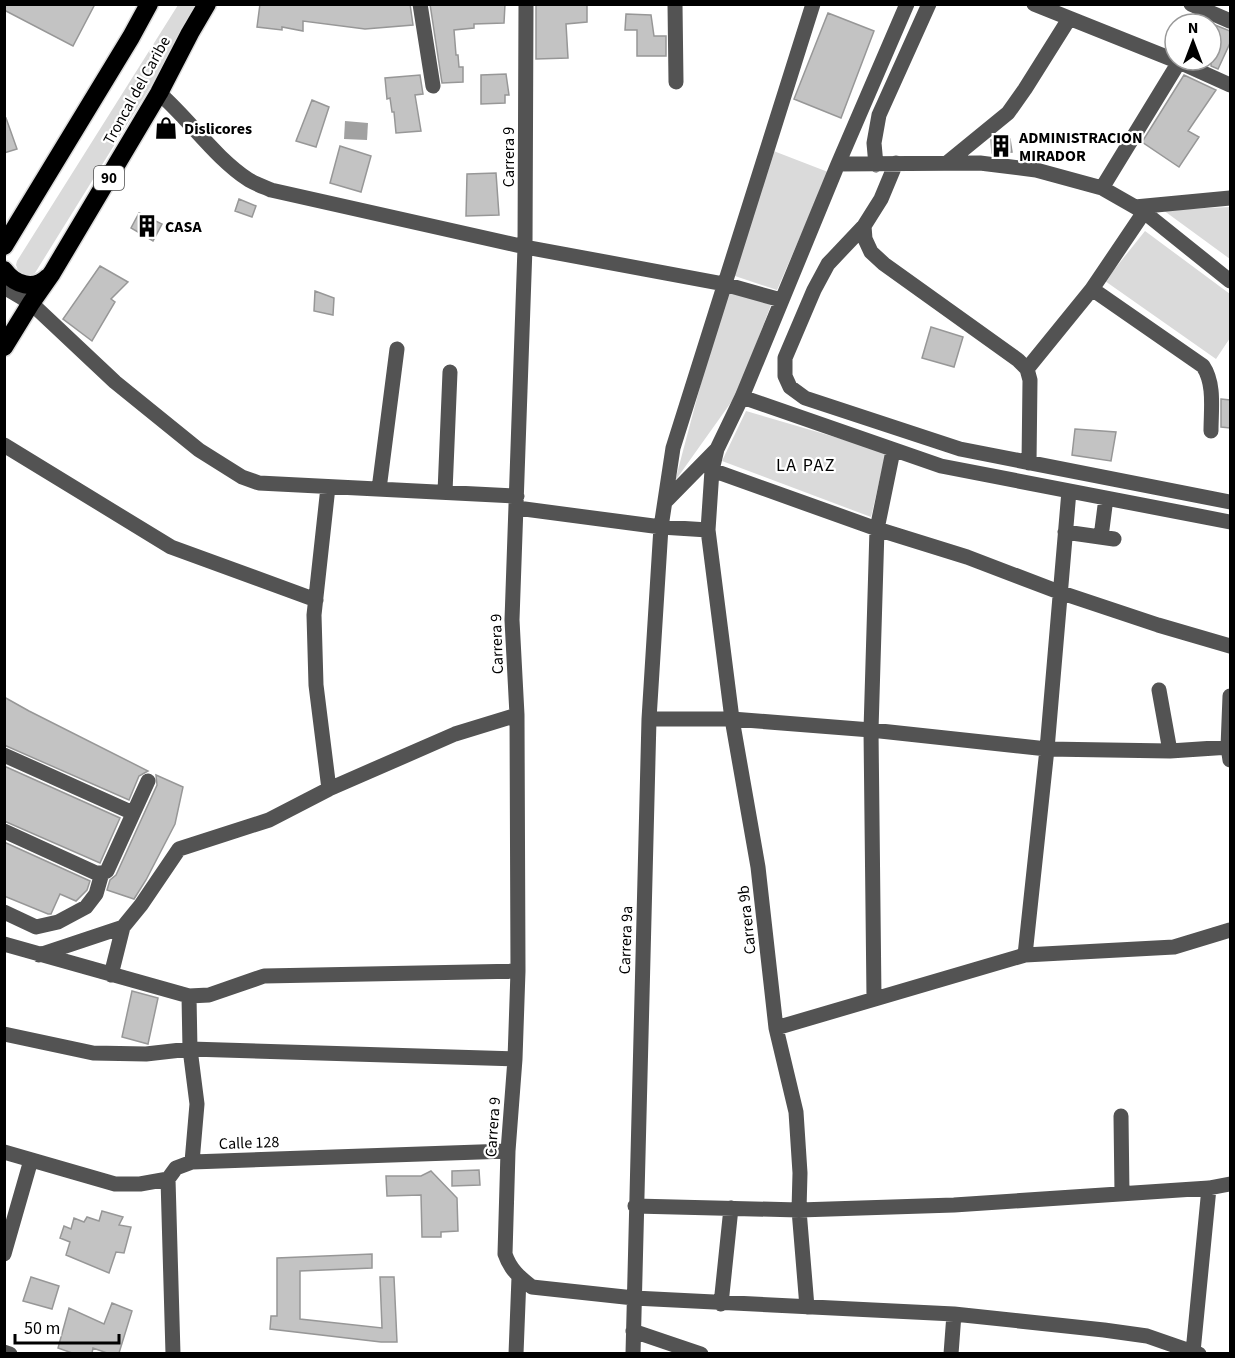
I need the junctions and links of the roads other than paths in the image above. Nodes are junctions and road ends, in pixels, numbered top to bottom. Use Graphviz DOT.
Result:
graph roads {
  1 [pos="148,4"];
  2 [pos="207,4"];
  3 [pos="420,4"];
  4 [pos="526,4"];
  5 [pos="675,4"];
  6 [pos="813,4"];
  7 [pos="907,4"];
  8 [pos="929,4"];
  9 [pos="1034,4"];
  10 [pos="1191,4"];
  11 [pos="1069,19"];
  12 [pos="1230,21"];
  13 [pos="1163,56"];
  14 [pos="1173,72"];
  15 [pos="1201,72"];
  16 [pos="676,82"];
  17 [pos="1230,85"];
  18 [pos="433,86"];
  19 [pos="159,93"];
  20 [pos="948,162"];
  21 [pos="838,164"];
  22 [pos="896,164"];
  23 [pos="876,165"];
  24 [pos="1102,188"];
  25 [pos="1230,198"];
  26 [pos="1140,209"];
  27 [pos="864,226"];
  28 [pos="5,246"];
  29 [pos="525,247"];
  30 [pos="4,270"];
  31 [pos="52,273"];
  32 [pos="1230,281"];
  33 [pos="724,284"];
  34 [pos="4,287"];
  35 [pos="1092,289"];
  36 [pos="781,300"];
  37 [pos="31,303"];
  38 [pos="4,347"];
  39 [pos="397,349"];
  40 [pos="1027,369"];
  41 [pos="450,372"];
  42 [pos="742,397"];
  43 [pos="1211,430"];
  44 [pos="4,445"];
  45 [pos="717,450"];
  46 [pos="893,451"];
  47 [pos="1029,463"];
  48 [pos="712,471"];
  49 [pos="328,487"];
  50 [pos="380,489"];
  51 [pos="1069,491"];
  52 [pos="445,492"];
  53 [pos="1106,498"];
  54 [pos="517,502"];
  55 [pos="665,502"];
  56 [pos="1230,502"];
  57 [pos="1230,522"];
  58 [pos="661,527"];
  59 [pos="877,529"];
  60 [pos="708,530"];
  61 [pos="1065,532"];
  62 [pos="1059,592"];
  63 [pos="316,600"];
  64 [pos="1230,646"];
  65 [pos="1159,690"];
  66 [pos="1230,696"];
  67 [pos="517,715"];
  68 [pos="649,719"];
  69 [pos="732,719"];
  70 [pos="871,730"];
  71 [pos="1047,748"];
  72 [pos="1170,751"];
  73 [pos="1230,751"];
  74 [pos="4,755"];
  75 [pos="148,781"];
  76 [pos="329,789"];
  77 [pos="133,813"];
  78 [pos="4,831"];
  79 [pos="102,873"];
  80 [pos="4,912"];
  81 [pos="123,927"];
  82 [pos="1230,930"];
  83 [pos="4,944"];
  84 [pos="39,955"];
  85 [pos="1025,955"];
  86 [pos="518,972"];
  87 [pos="111,975"];
  88 [pos="189,996"];
  89 [pos="874,998"];
  90 [pos="776,1028"];
  91 [pos="4,1034"];
  92 [pos="190,1049"];
  93 [pos="515,1059"];
  94 [pos="1121,1116"];
  95 [pos="508,1151"];
  96 [pos="4,1152"];
  97 [pos="31,1160"];
  98 [pos="192,1162"];
  99 [pos="168,1179"];
  100 [pos="1230,1184"];
  101 [pos="1209,1188"];
  102 [pos="1122,1194"];
  103 [pos="635,1206"];
  104 [pos="730,1208"];
  105 [pos="799,1210"];
  106 [pos="4,1254"];
  107 [pos="519,1277"];
  108 [pos="633,1298"];
  109 [pos="721,1304"];
  110 [pos="807,1307"];
  111 [pos="954,1314"];
  112 [pos="633,1331"];
  113 [pos="4,1352"];
  114 [pos="10,1353"];
  115 [pos="173,1353"];
  116 [pos="516,1353"];
  117 [pos="633,1353"];
  118 [pos="701,1353"];
  119 [pos="951,1353"];
  120 [pos="1196,1353"];
  1 -- 28 [label="highway, Troncal del Caribe"];
  2 -- 19 [label="highway, Troncal del Caribe / 90"];
  3 -- 18 [label="street"];
  4 -- 29 [label="street, Carrera 9"];
  5 -- 16 [label="street"];
  6 -- 33 [label="street, Carrera 9a"];
  7 -- 21 [label="street"];
  8 -- 23 [label="street"];
  9 -- 11 [label="street"];
  10 -- 12 [label="street"];
  11 -- 13 [label="street"];
  11 -- 20 [label="street"];
  14 -- 24 [label="street"];
  15 -- 17 [label="street"];
  19 -- 29 [label="street"];
  19 -- 31 [label="highway, Troncal del Caribe / 90"];
  20 -- 22 [label="street"];
  20 -- 24 [label="street"];
  21 -- 23 [label="street"];
  21 -- 36 [label="street"];
  22 -- 23 [label="street"];
  22 -- 27 [label="street"];
  24 -- 26 [label="street"];
  25 -- 26 [label="street"];
  26 -- 32 [label="street"];
  26 -- 35 [label="street"];
  27 -- 40 [label="street"];
  27 -- 47 [label="street"];
  29 -- 33 [label="street"];
  29 -- 54 [label="street, Carrera 9"];
  30 -- 31 [label="highway"];
  31 -- 37 [label="highway, Troncal del Caribe / 90"];
  33 -- 36 [label="street"];
  33 -- 55 [label="street, Carrera 9a"];
  34 -- 37 [label="street"];
  35 -- 40 [label="street"];
  35 -- 43 [label="street"];
  36 -- 42 [label="street"];
  37 -- 38 [label="highway, Troncal del Caribe / 90"];
  37 -- 49 [label="street"];
  39 -- 50 [label="street"];
  40 -- 47 [label="street"];
  41 -- 52 [label="street"];
  42 -- 45 [label="street"];
  42 -- 46 [label="street"];
  44 -- 63 [label="street"];
  45 -- 48 [label="street, Carrera 9b"];
  45 -- 55 [label="street"];
  46 -- 51 [label="street"];
  46 -- 59 [label="street"];
  47 -- 56 [label="street"];
  48 -- 59 [label="street"];
  48 -- 60 [label="street, Carrera 9b"];
  49 -- 50 [label="street"];
  49 -- 63 [label="street"];
  50 -- 52 [label="street"];
  51 -- 53 [label="street"];
  51 -- 61 [label="street"];
  52 -- 54 [label="street"];
  53 -- 57 [label="street"];
  53 -- 61 [label="street"];
  54 -- 58 [label="street"];
  54 -- 67 [label="street, Carrera 9"];
  55 -- 58 [label="street, Carrera 9a"];
  58 -- 60 [label="street"];
  58 -- 68 [label="street, Carrera 9a"];
  59 -- 62 [label="street"];
  59 -- 70 [label="street"];
  60 -- 69 [label="street, Carrera 9b"];
  61 -- 62 [label="street"];
  62 -- 64 [label="street"];
  62 -- 71 [label="street"];
  63 -- 76 [label="street"];
  65 -- 72 [label="street"];
  66 -- 73 [label="street"];
  67 -- 76 [label="street"];
  67 -- 86 [label="street, Carrera 9"];
  68 -- 69 [label="street"];
  68 -- 103 [label="street, Carrera 9a"];
  69 -- 70 [label="street"];
  69 -- 90 [label="street, Carrera 9b"];
  70 -- 71 [label="street"];
  70 -- 89 [label="street"];
  71 -- 72 [label="street"];
  71 -- 85 [label="street"];
  72 -- 73 [label="street"];
  74 -- 77 [label="street"];
  75 -- 77 [label="street"];
  76 -- 81 [label="street"];
  77 -- 79 [label="street"];
  78 -- 79 [label="street"];
  79 -- 80 [label="street"];
  81 -- 84 [label="street"];
  81 -- 87 [label="street"];
  82 -- 85 [label="street"];
  83 -- 84 [label="street"];
  84 -- 87 [label="street"];
  85 -- 89 [label="street"];
  86 -- 88 [label="street"];
  86 -- 93 [label="street, Carrera 9"];
  87 -- 88 [label="street"];
  88 -- 92 [label="street"];
  89 -- 90 [label="street"];
  90 -- 105 [label="street, Carrera 9b"];
  91 -- 92 [label="street"];
  92 -- 93 [label="street"];
  92 -- 98 [label="street"];
  93 -- 95 [label="street, Carrera 9"];
  94 -- 102 [label="street"];
  95 -- 98 [label="street, Calle 128"];
  95 -- 107 [label="street, Carrera 9"];
  96 -- 97 [label="street"];
  97 -- 99 [label="street"];
  97 -- 106 [label="street"];
  98 -- 99 [label="street"];
  99 -- 115 [label="street"];
  100 -- 101 [label="street"];
  101 -- 102 [label="street"];
  101 -- 120 [label="street"];
  102 -- 105 [label="street"];
  103 -- 104 [label="street"];
  103 -- 108 [label="street, Carrera 9a"];
  104 -- 105 [label="street"];
  104 -- 109 [label="street"];
  105 -- 110 [label="street, Carrera 9b"];
  107 -- 108 [label="street"];
  107 -- 116 [label="street"];
  108 -- 109 [label="street"];
  108 -- 112 [label="street, Carrera 9a"];
  109 -- 110 [label="street"];
  110 -- 111 [label="street"];
  111 -- 119 [label="street"];
  111 -- 120 [label="street"];
  112 -- 117 [label="street, Carrera 9a"];
  112 -- 118 [label="street"];
  113 -- 114 [label="street"];
}
